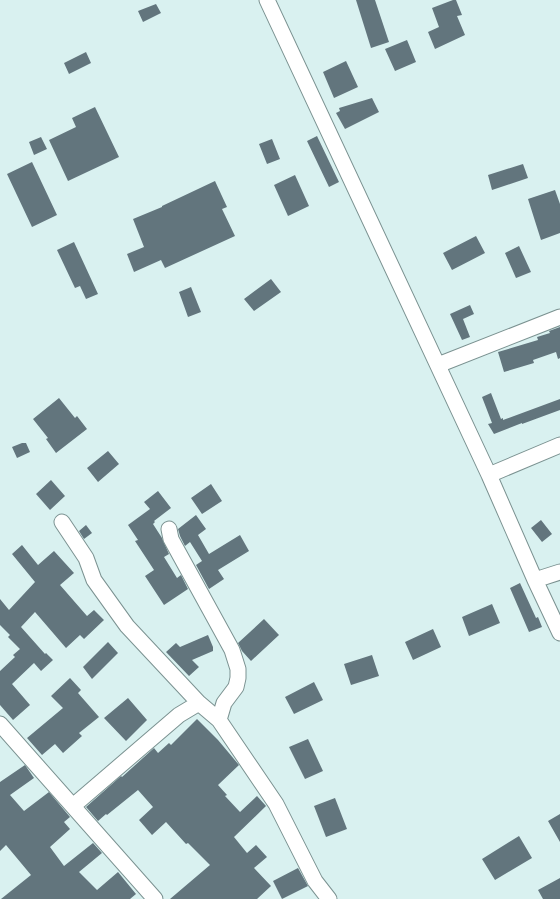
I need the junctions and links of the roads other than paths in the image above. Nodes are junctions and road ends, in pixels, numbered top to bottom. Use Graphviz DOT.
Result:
graph roads {
  1 [pos="267,0"];
  2 [pos="560,317"];
  3 [pos="438,365"];
  4 [pos="560,445"];
  5 [pos="490,475"];
  6 [pos="62,522"];
  7 [pos="169,528"];
  8 [pos="560,572"];
  9 [pos="535,580"];
  10 [pos="560,633"];
  11 [pos="199,703"];
  12 [pos="219,720"];
  13 [pos="0,724"];
  14 [pos="73,806"];
  15 [pos="155,899"];
  16 [pos="329,899"];
  1 -- 3 [label="street"];
  2 -- 3 [label="street"];
  3 -- 5 [label="street"];
  4 -- 5 [label="street"];
  5 -- 9 [label="street"];
  6 -- 11 [label="street"];
  7 -- 12 [label="street"];
  8 -- 9 [label="street"];
  9 -- 10 [label="street"];
  11 -- 12 [label="street"];
  11 -- 14 [label="street"];
  12 -- 16 [label="street"];
  13 -- 14 [label="street"];
  14 -- 15 [label="street"];
}
